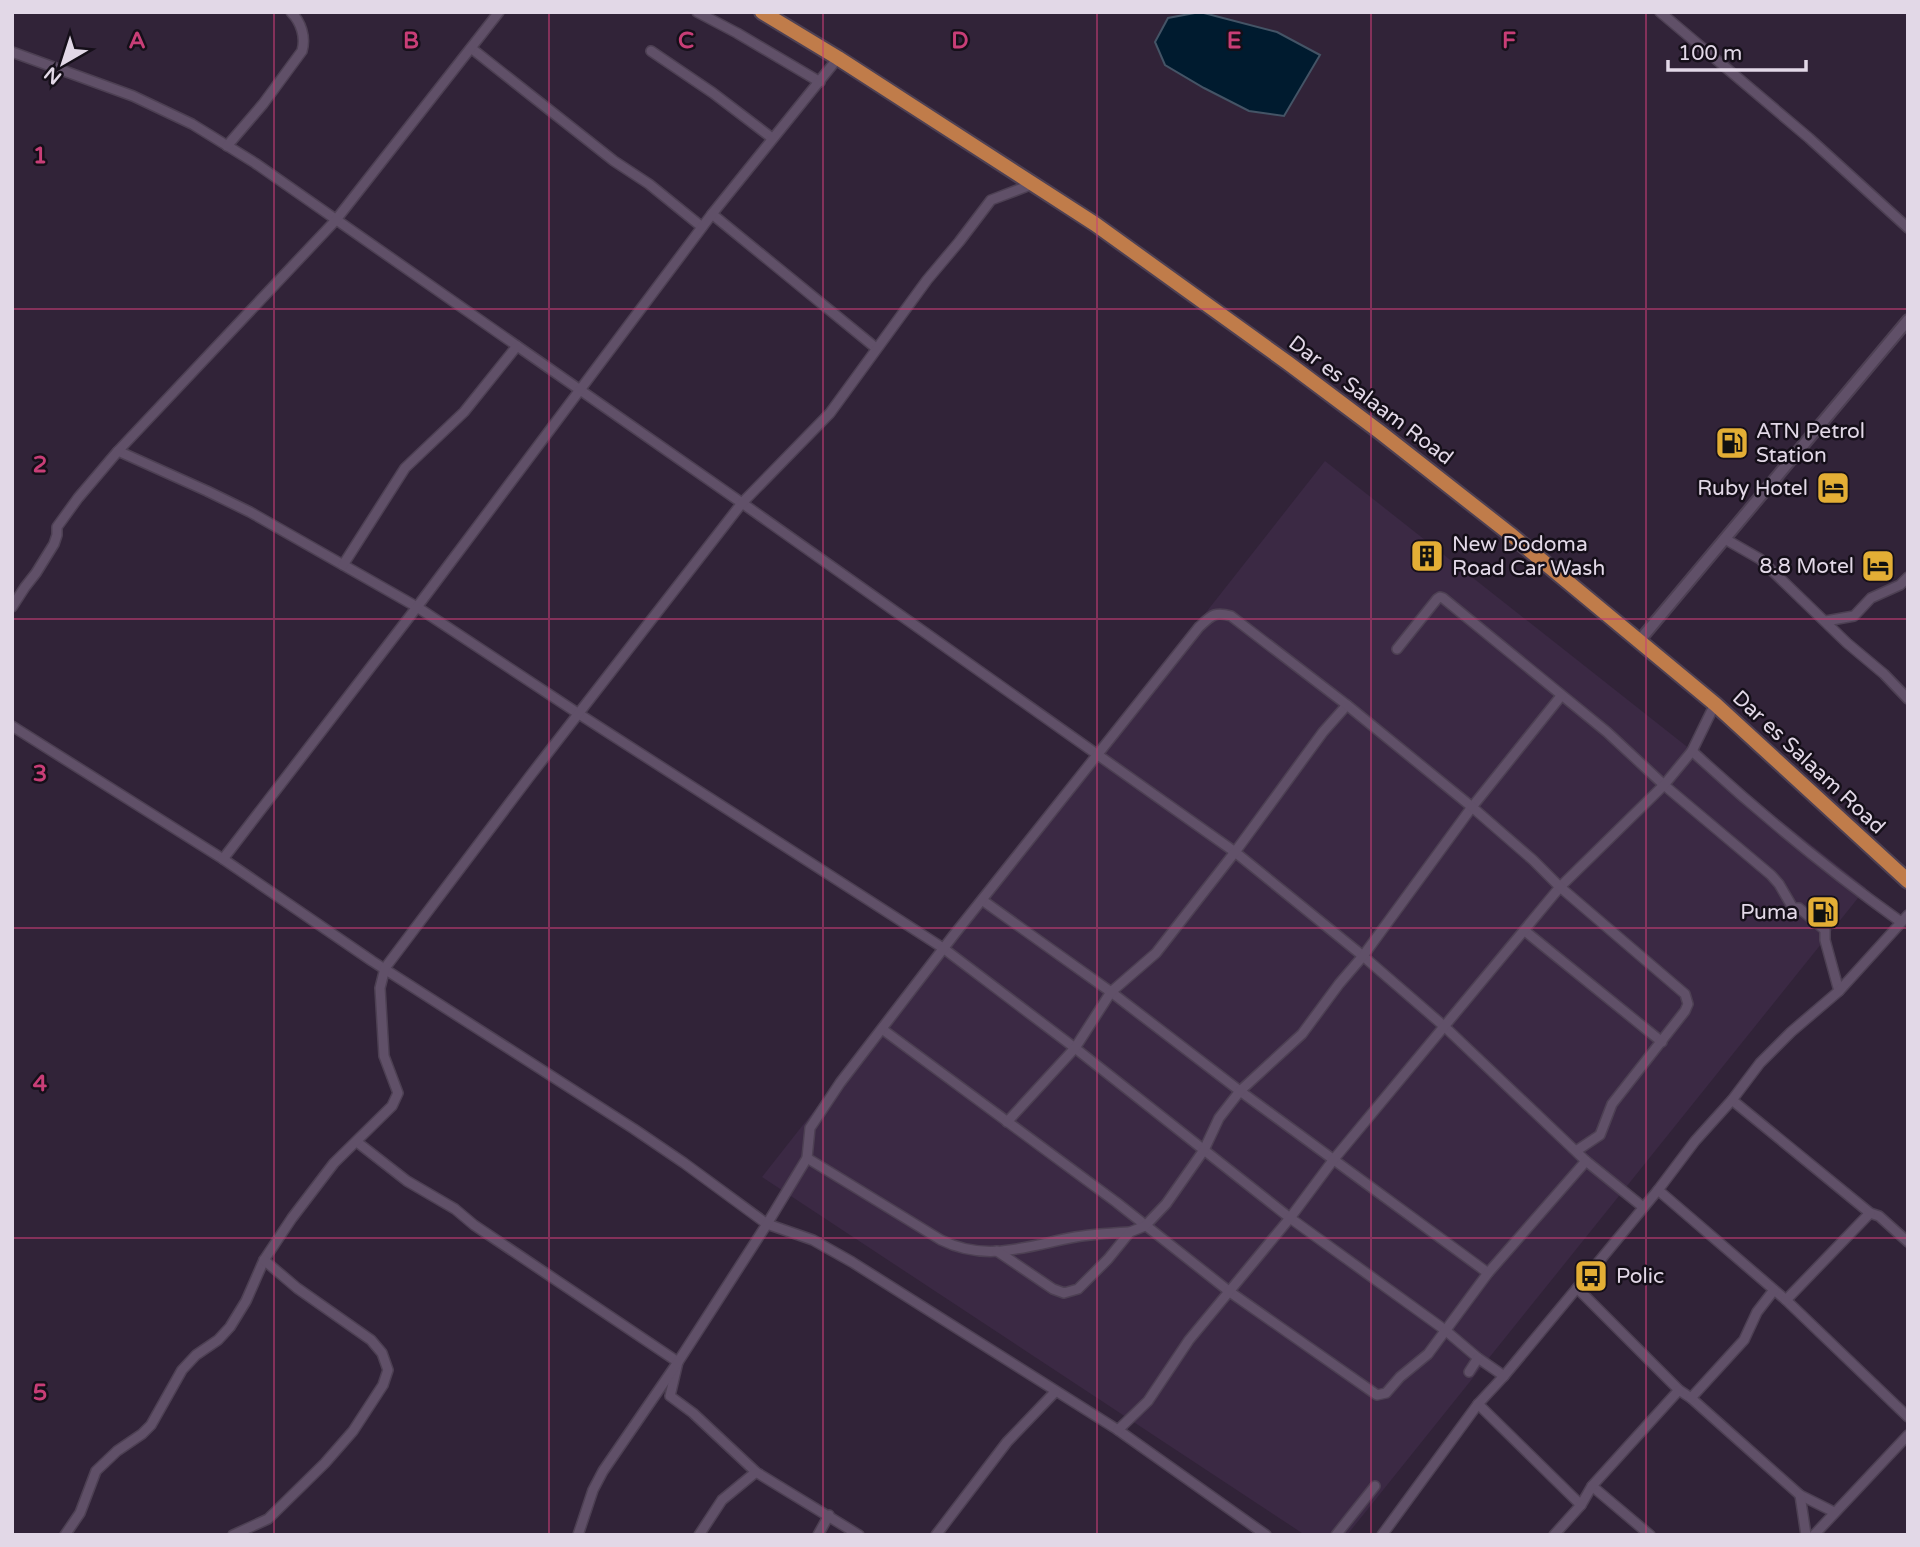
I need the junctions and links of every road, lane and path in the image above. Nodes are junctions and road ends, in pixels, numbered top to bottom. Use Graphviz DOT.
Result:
graph roads {
  1 [pos="291,12"];
  2 [pos="499,12"];
  3 [pos="697,12"];
  4 [pos="762,12"];
  5 [pos="1660,12"];
  6 [pos="471,48"];
  7 [pos="651,51"];
  8 [pos="12,52"];
  9 [pos="838,58"];
  10 [pos="820,82"];
  11 [pos="772,138"];
  12 [pos="227,146"];
  13 [pos="1033,184"];
  14 [pos="712,214"];
  15 [pos="334,220"];
  16 [pos="702,227"];
  17 [pos="1908,228"];
  18 [pos="1907,323"];
  19 [pos="517,346"];
  20 [pos="876,348"];
  21 [pos="581,390"];
  22 [pos="118,451"];
  23 [pos="742,503"];
  24 [pos="1725,539"];
  25 [pos="343,565"];
  26 [pos="1908,577"];
  27 [pos="12,607"];
  28 [pos="418,607"];
  29 [pos="1826,621"];
  30 [pos="1640,640"];
  31 [pos="1397,649"];
  32 [pos="1561,696"];
  33 [pos="1908,699"];
  34 [pos="1715,704"];
  35 [pos="1347,705"];
  36 [pos="579,714"];
  37 [pos="12,726"];
  38 [pos="1692,751"];
  39 [pos="1098,755"];
  40 [pos="1664,785"];
  41 [pos="1472,807"];
  42 [pos="1235,852"];
  43 [pos="223,859"];
  44 [pos="1908,881"];
  45 [pos="1560,887"];
  46 [pos="982,900"];
  47 [pos="1904,919"];
  48 [pos="1525,931"];
  49 [pos="943,948"];
  50 [pos="1363,956"];
  51 [pos="385,968"];
  52 [pos="1839,991"];
  53 [pos="1111,992"];
  54 [pos="1445,1027"];
  55 [pos="882,1029"];
  56 [pos="1662,1042"];
  57 [pos="1075,1048"];
  58 [pos="1240,1091"];
  59 [pos="1732,1100"];
  60 [pos="1007,1122"];
  61 [pos="357,1142"];
  62 [pos="1204,1150"];
  63 [pos="1576,1151"];
  64 [pos="807,1158"];
  65 [pos="1334,1159"];
  66 [pos="1586,1161"];
  67 [pos="1658,1190"];
  68 [pos="1643,1207"];
  69 [pos="1870,1213"];
  70 [pos="1290,1218"];
  71 [pos="767,1224"];
  72 [pos="1145,1226"];
  73 [pos="1130,1232"];
  74 [pos="1908,1242"];
  75 [pos="997,1251"];
  76 [pos="264,1260"];
  77 [pos="1488,1273"];
  78 [pos="1577,1288"];
  79 [pos="1774,1290"];
  80 [pos="1230,1292"];
  81 [pos="1786,1300"];
  82 [pos="1444,1330"];
  83 [pos="1478,1358"];
  84 [pos="678,1362"];
  85 [pos="1469,1372"];
  86 [pos="1504,1376"];
  87 [pos="1679,1390"];
  88 [pos="1055,1392"];
  89 [pos="1690,1398"];
  90 [pos="1478,1404"];
  91 [pos="1908,1418"];
  92 [pos="1118,1430"];
  93 [pos="1908,1436"];
  94 [pos="756,1472"];
  95 [pos="1376,1486"];
  96 [pos="1592,1486"];
  97 [pos="1800,1495"];
  98 [pos="1581,1505"];
  99 [pos="1833,1512"];
  100 [pos="828,1515"];
  101 [pos="65,1535"];
  102 [pos="233,1535"];
  103 [pos="578,1535"];
  104 [pos="699,1535"];
  105 [pos="818,1535"];
  106 [pos="859,1535"];
  107 [pos="936,1535"];
  108 [pos="1266,1535"];
  109 [pos="1336,1535"];
  110 [pos="1382,1535"];
  111 [pos="1554,1535"];
  112 [pos="1650,1535"];
  113 [pos="1806,1535"];
  114 [pos="1814,1535"];
  1 -- 12 [label="street"];
  2 -- 6 [label="street"];
  3 -- 10 [label="street"];
  4 -- 9 [label="highway, Dar es Salaam Road"];
  5 -- 17 [label="street"];
  6 -- 15 [label="street"];
  6 -- 16 [label="street"];
  7 -- 11 [label="street"];
  8 -- 12 [label="street"];
  9 -- 10 [label="street"];
  9 -- 13 [label="highway, Dar es Salaam Road"];
  10 -- 11 [label="street"];
  11 -- 14 [label="street"];
  12 -- 15 [label="street"];
  13 -- 20 [label="street"];
  13 -- 30 [label="highway, Dar es Salaam Road"];
  14 -- 16 [label="street"];
  14 -- 20 [label="street"];
  15 -- 19 [label="street"];
  15 -- 22 [label="street"];
  16 -- 21 [label="street"];
  18 -- 24 [label="street"];
  19 -- 21 [label="street"];
  19 -- 25 [label="street"];
  20 -- 23 [label="street"];
  21 -- 23 [label="street"];
  21 -- 28 [label="street"];
  22 -- 25 [label="street"];
  22 -- 27 [label="street"];
  23 -- 36 [label="street"];
  23 -- 39 [label="street"];
  24 -- 29 [label="street"];
  24 -- 30 [label="street"];
  25 -- 28 [label="street"];
  26 -- 29 [label="street"];
  28 -- 36 [label="street"];
  28 -- 43 [label="street"];
  29 -- 33 [label="street"];
  30 -- 34 [label="highway, Dar es Salaam Road"];
  31 -- 32 [label="street"];
  32 -- 40 [label="street"];
  32 -- 41 [label="street"];
  34 -- 38 [label="street"];
  34 -- 44 [label="highway, Dar es Salaam Road"];
  35 -- 39 [label="street"];
  35 -- 41 [label="street"];
  35 -- 42 [label="street"];
  36 -- 49 [label="street"];
  36 -- 51 [label="street"];
  37 -- 43 [label="street"];
  38 -- 40 [label="street"];
  38 -- 47 [label="street"];
  39 -- 42 [label="street"];
  39 -- 46 [label="street"];
  40 -- 45 [label="street"];
  40 -- 52 [label="street"];
  41 -- 45 [label="street"];
  41 -- 50 [label="street"];
  42 -- 50 [label="street"];
  42 -- 53 [label="street"];
  43 -- 51 [label="street"];
  45 -- 48 [label="street"];
  45 -- 56 [label="street"];
  46 -- 49 [label="street"];
  46 -- 53 [label="street"];
  47 -- 52 [label="street"];
  48 -- 54 [label="street"];
  48 -- 56 [label="street"];
  49 -- 55 [label="street"];
  49 -- 57 [label="street"];
  50 -- 54 [label="street"];
  50 -- 58 [label="street"];
  51 -- 61 [label="street"];
  51 -- 71 [label="street"];
  52 -- 59 [label="street"];
  53 -- 57 [label="street"];
  53 -- 58 [label="street"];
  54 -- 63 [label="street"];
  54 -- 65 [label="street"];
  55 -- 60 [label="street"];
  55 -- 64 [label="street"];
  56 -- 63 [label="street"];
  57 -- 60 [label="street"];
  57 -- 62 [label="street"];
  58 -- 62 [label="street"];
  58 -- 65 [label="street"];
  59 -- 67 [label="street"];
  59 -- 69 [label="street"];
  60 -- 72 [label="street"];
  61 -- 76 [label="street"];
  61 -- 84 [label="street"];
  62 -- 70 [label="street"];
  62 -- 72 [label="street"];
  63 -- 66 [label="street"];
  64 -- 71 [label="street"];
  64 -- 75 [label="street"];
  65 -- 70 [label="street"];
  65 -- 77 [label="street"];
  66 -- 68 [label="street"];
  66 -- 77 [label="street"];
  67 -- 68 [label="street"];
  67 -- 79 [label="street"];
  68 -- 78 [label="street"];
  69 -- 74 [label="street"];
  69 -- 81 [label="street"];
  70 -- 80 [label="street"];
  70 -- 82 [label="street"];
  71 -- 84 [label="street"];
  71 -- 88 [label="street"];
  72 -- 73 [label="street"];
  72 -- 80 [label="street"];
  73 -- 75 [label="street"];
  73 -- 75 [label="street"];
  76 -- 101 [label="street"];
  76 -- 102 [label="street"];
  77 -- 82 [label="street"];
  78 -- 86 [label="street"];
  78 -- 87 [label="street"];
  79 -- 81 [label="street"];
  79 -- 89 [label="street"];
  80 -- 82 [label="street"];
  80 -- 92 [label="street"];
  81 -- 91 [label="street"];
  82 -- 83 [label="street"];
  83 -- 85 [label="street"];
  83 -- 86 [label="street"];
  84 -- 94 [label="street"];
  84 -- 103 [label="street"];
  86 -- 90 [label="street"];
  87 -- 89 [label="street"];
  87 -- 96 [label="street"];
  88 -- 92 [label="street"];
  88 -- 107 [label="street"];
  89 -- 97 [label="street"];
  90 -- 98 [label="street"];
  90 -- 110 [label="street"];
  92 -- 108 [label="street"];
  93 -- 99 [label="street"];
  94 -- 100 [label="street"];
  94 -- 104 [label="street"];
  95 -- 109 [label="street"];
  96 -- 98 [label="street"];
  96 -- 112 [label="street"];
  97 -- 99 [label="street"];
  97 -- 113 [label="street"];
  98 -- 111 [label="street"];
  99 -- 114 [label="street"];
  100 -- 105 [label="street"];
  100 -- 106 [label="street"];
}
